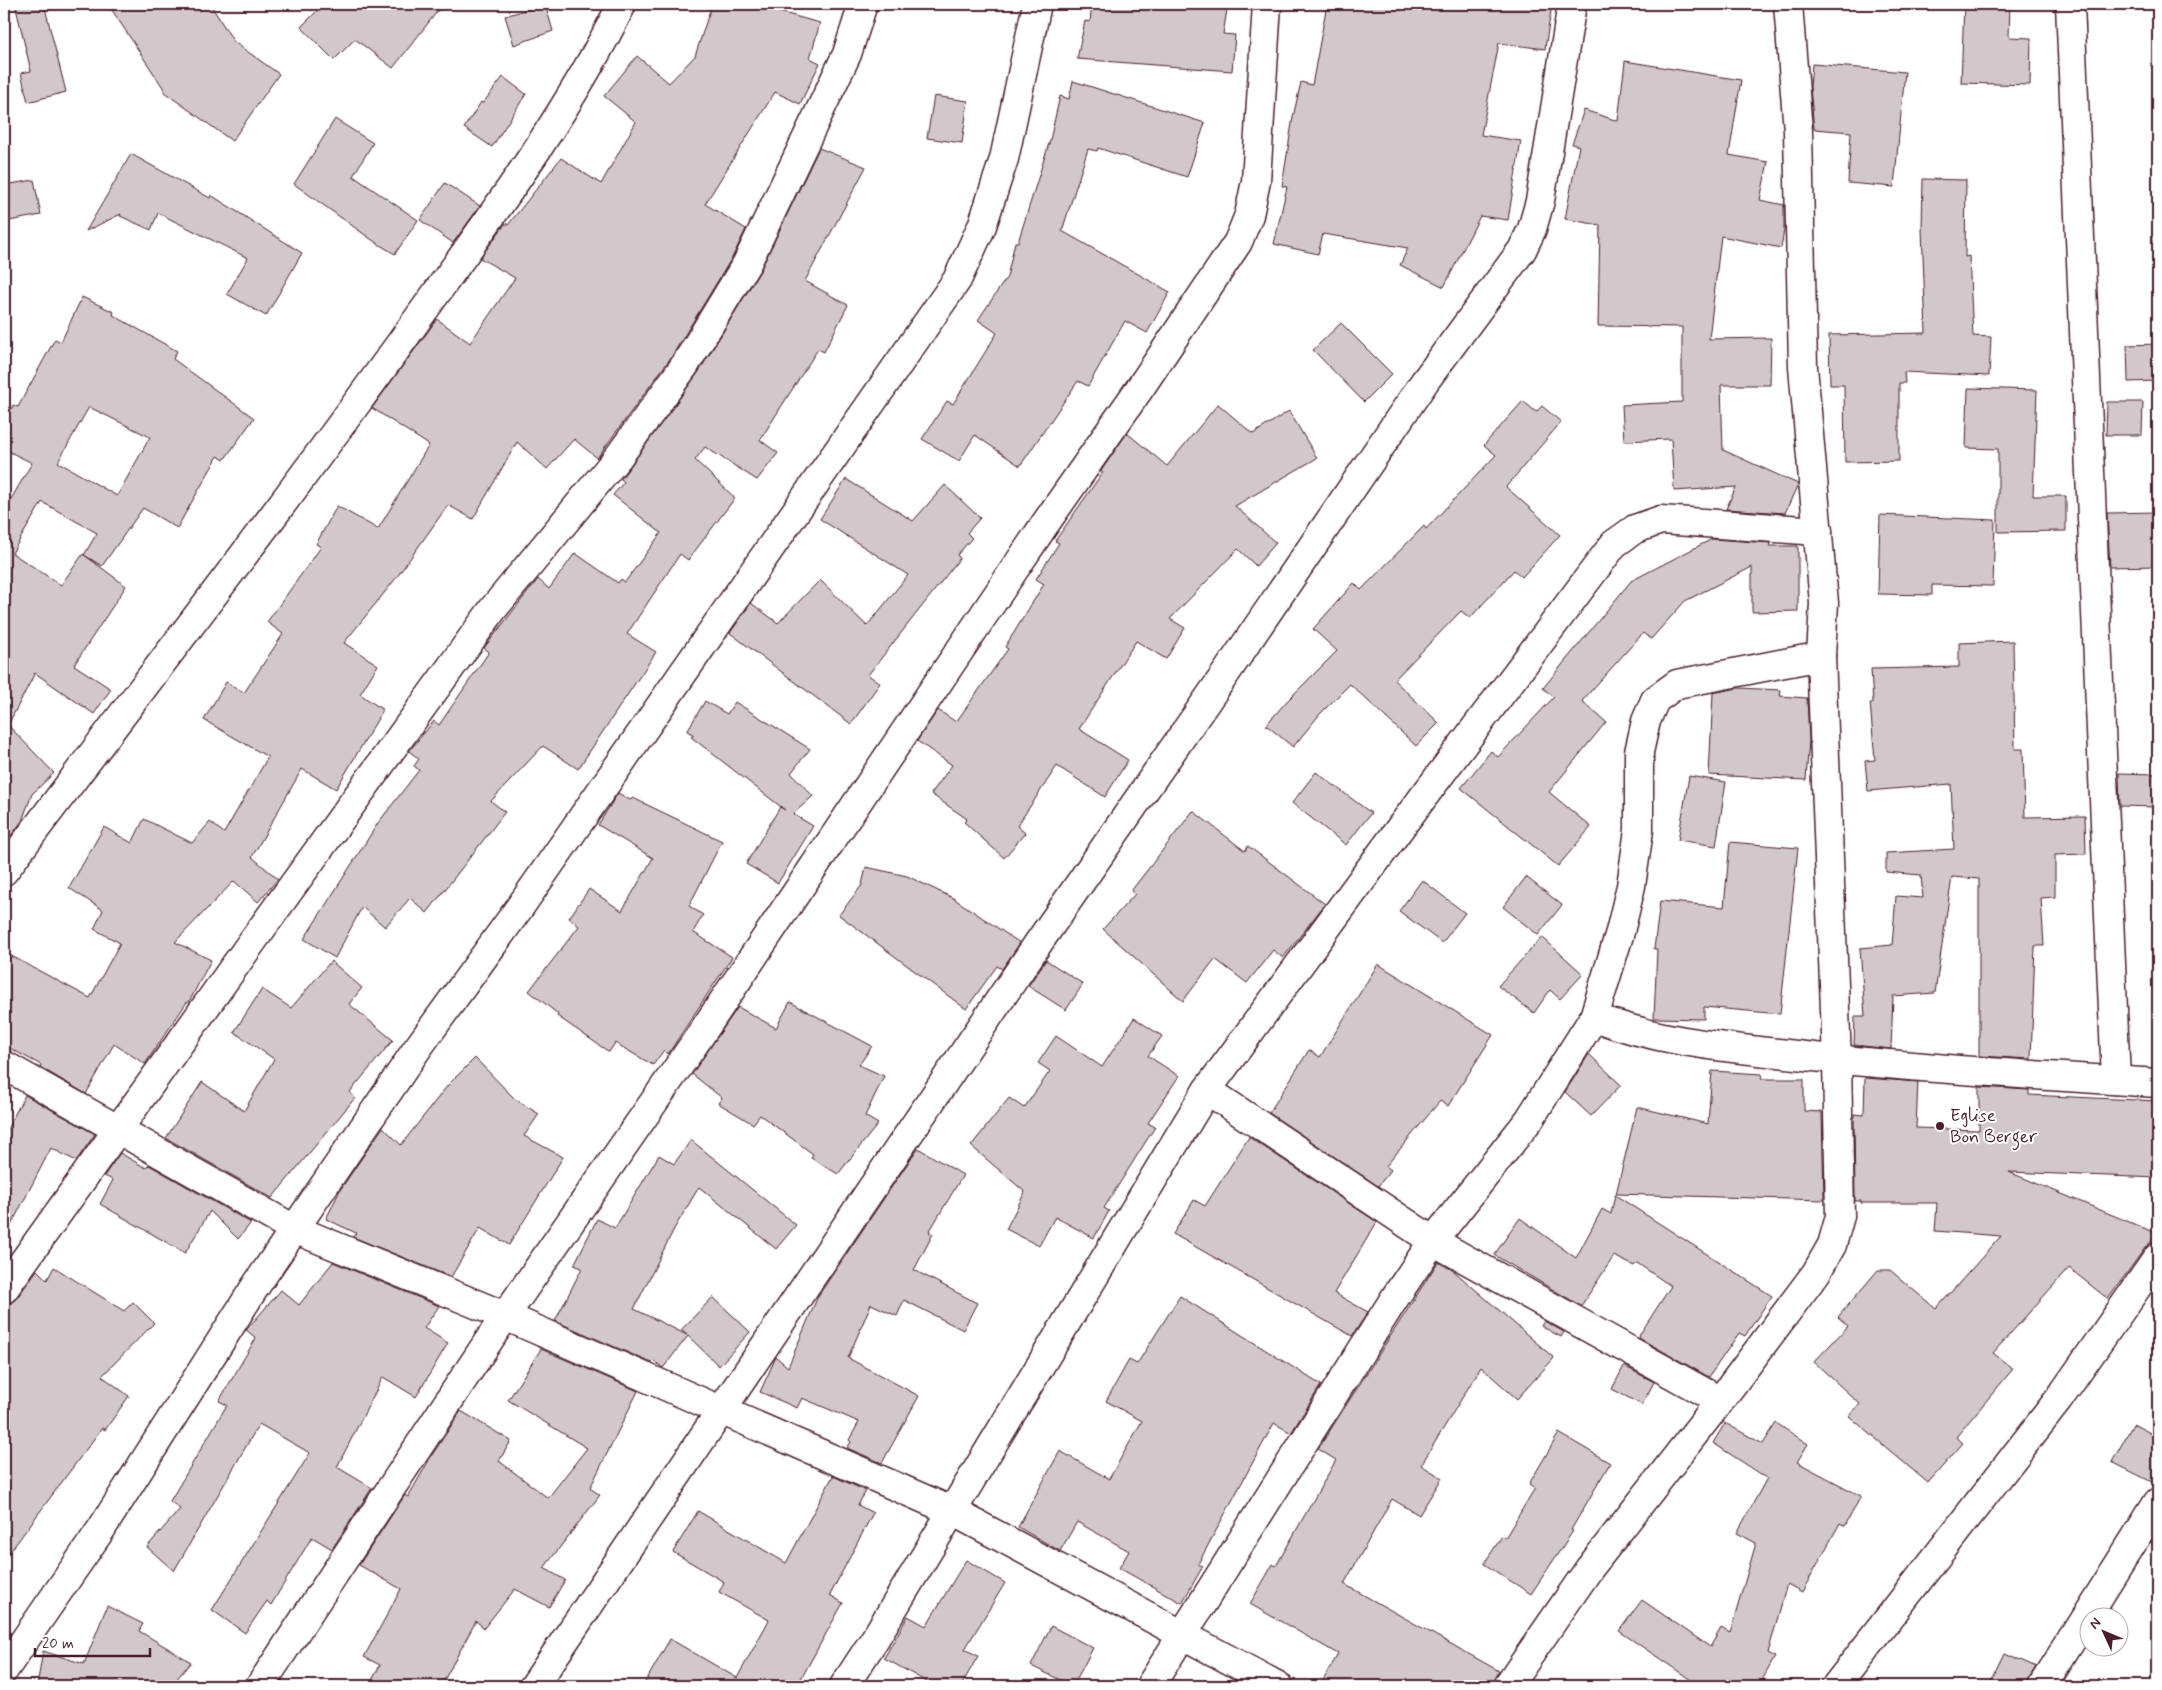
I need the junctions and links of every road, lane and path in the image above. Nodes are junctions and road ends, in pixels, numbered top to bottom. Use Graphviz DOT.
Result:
graph roads {
  1 [pos="622,4"];
  2 [pos="863,4"];
  3 [pos="1036,4"];
  4 [pos="1267,4"];
  5 [pos="1572,4"];
  6 [pos="1788,4"];
  7 [pos="2070,4"];
  8 [pos="1818,531"];
  9 [pos="1821,656"];
  10 [pos="4,871"];
  11 [pos="1594,1017"];
  12 [pos="1838,1060"];
  13 [pos="4,1065"];
  14 [pos="2116,1080"];
  15 [pos="2158,1083"];
  16 [pos="1207,1090"];
  17 [pos="118,1129"];
  18 [pos="294,1229"];
  19 [pos="1433,1241"];
  20 [pos="2158,1257"];
  21 [pos="4,1289"];
  22 [pos="505,1316"];
  23 [pos="1720,1401"];
  24 [pos="719,1411"];
  25 [pos="2158,1502"];
  26 [pos="952,1510"];
  27 [pos="1184,1635"];
  28 [pos="4,1670"];
  29 [pos="260,1686"];
  30 [pos="534,1686"];
  31 [pos="844,1686"];
  32 [pos="1150,1686"];
  33 [pos="1278,1686"];
  34 [pos="1508,1686"];
  35 [pos="1836,1686"];
  36 [pos="2042,1686"];
  1 -- 10 [label="street"];
  2 -- 17 [label="street"];
  3 -- 18 [label="street"];
  4 -- 22 [label="street"];
  5 -- 24 [label="street"];
  6 -- 8 [label="street"];
  7 -- 14 [label="street"];
  8 -- 9 [label="street"];
  8 -- 16 [label="street"];
  9 -- 11 [label="street"];
  9 -- 12 [label="street"];
  11 -- 12 [label="street"];
  11 -- 19 [label="street"];
  12 -- 14 [label="street"];
  12 -- 23 [label="street"];
  13 -- 17 [label="street"];
  14 -- 15 [label="street"];
  16 -- 19 [label="street"];
  16 -- 26 [label="street"];
  17 -- 18 [label="street"];
  17 -- 21 [label="street"];
  18 -- 22 [label="street"];
  18 -- 28 [label="street"];
  19 -- 23 [label="street"];
  19 -- 27 [label="street"];
  20 -- 35 [label="street"];
  22 -- 24 [label="street"];
  22 -- 29 [label="street"];
  23 -- 34 [label="street"];
  24 -- 26 [label="street"];
  24 -- 30 [label="street"];
  25 -- 36 [label="street"];
  26 -- 27 [label="street"];
  26 -- 31 [label="street"];
  27 -- 32 [label="street"];
  27 -- 33 [label="street"];
}
